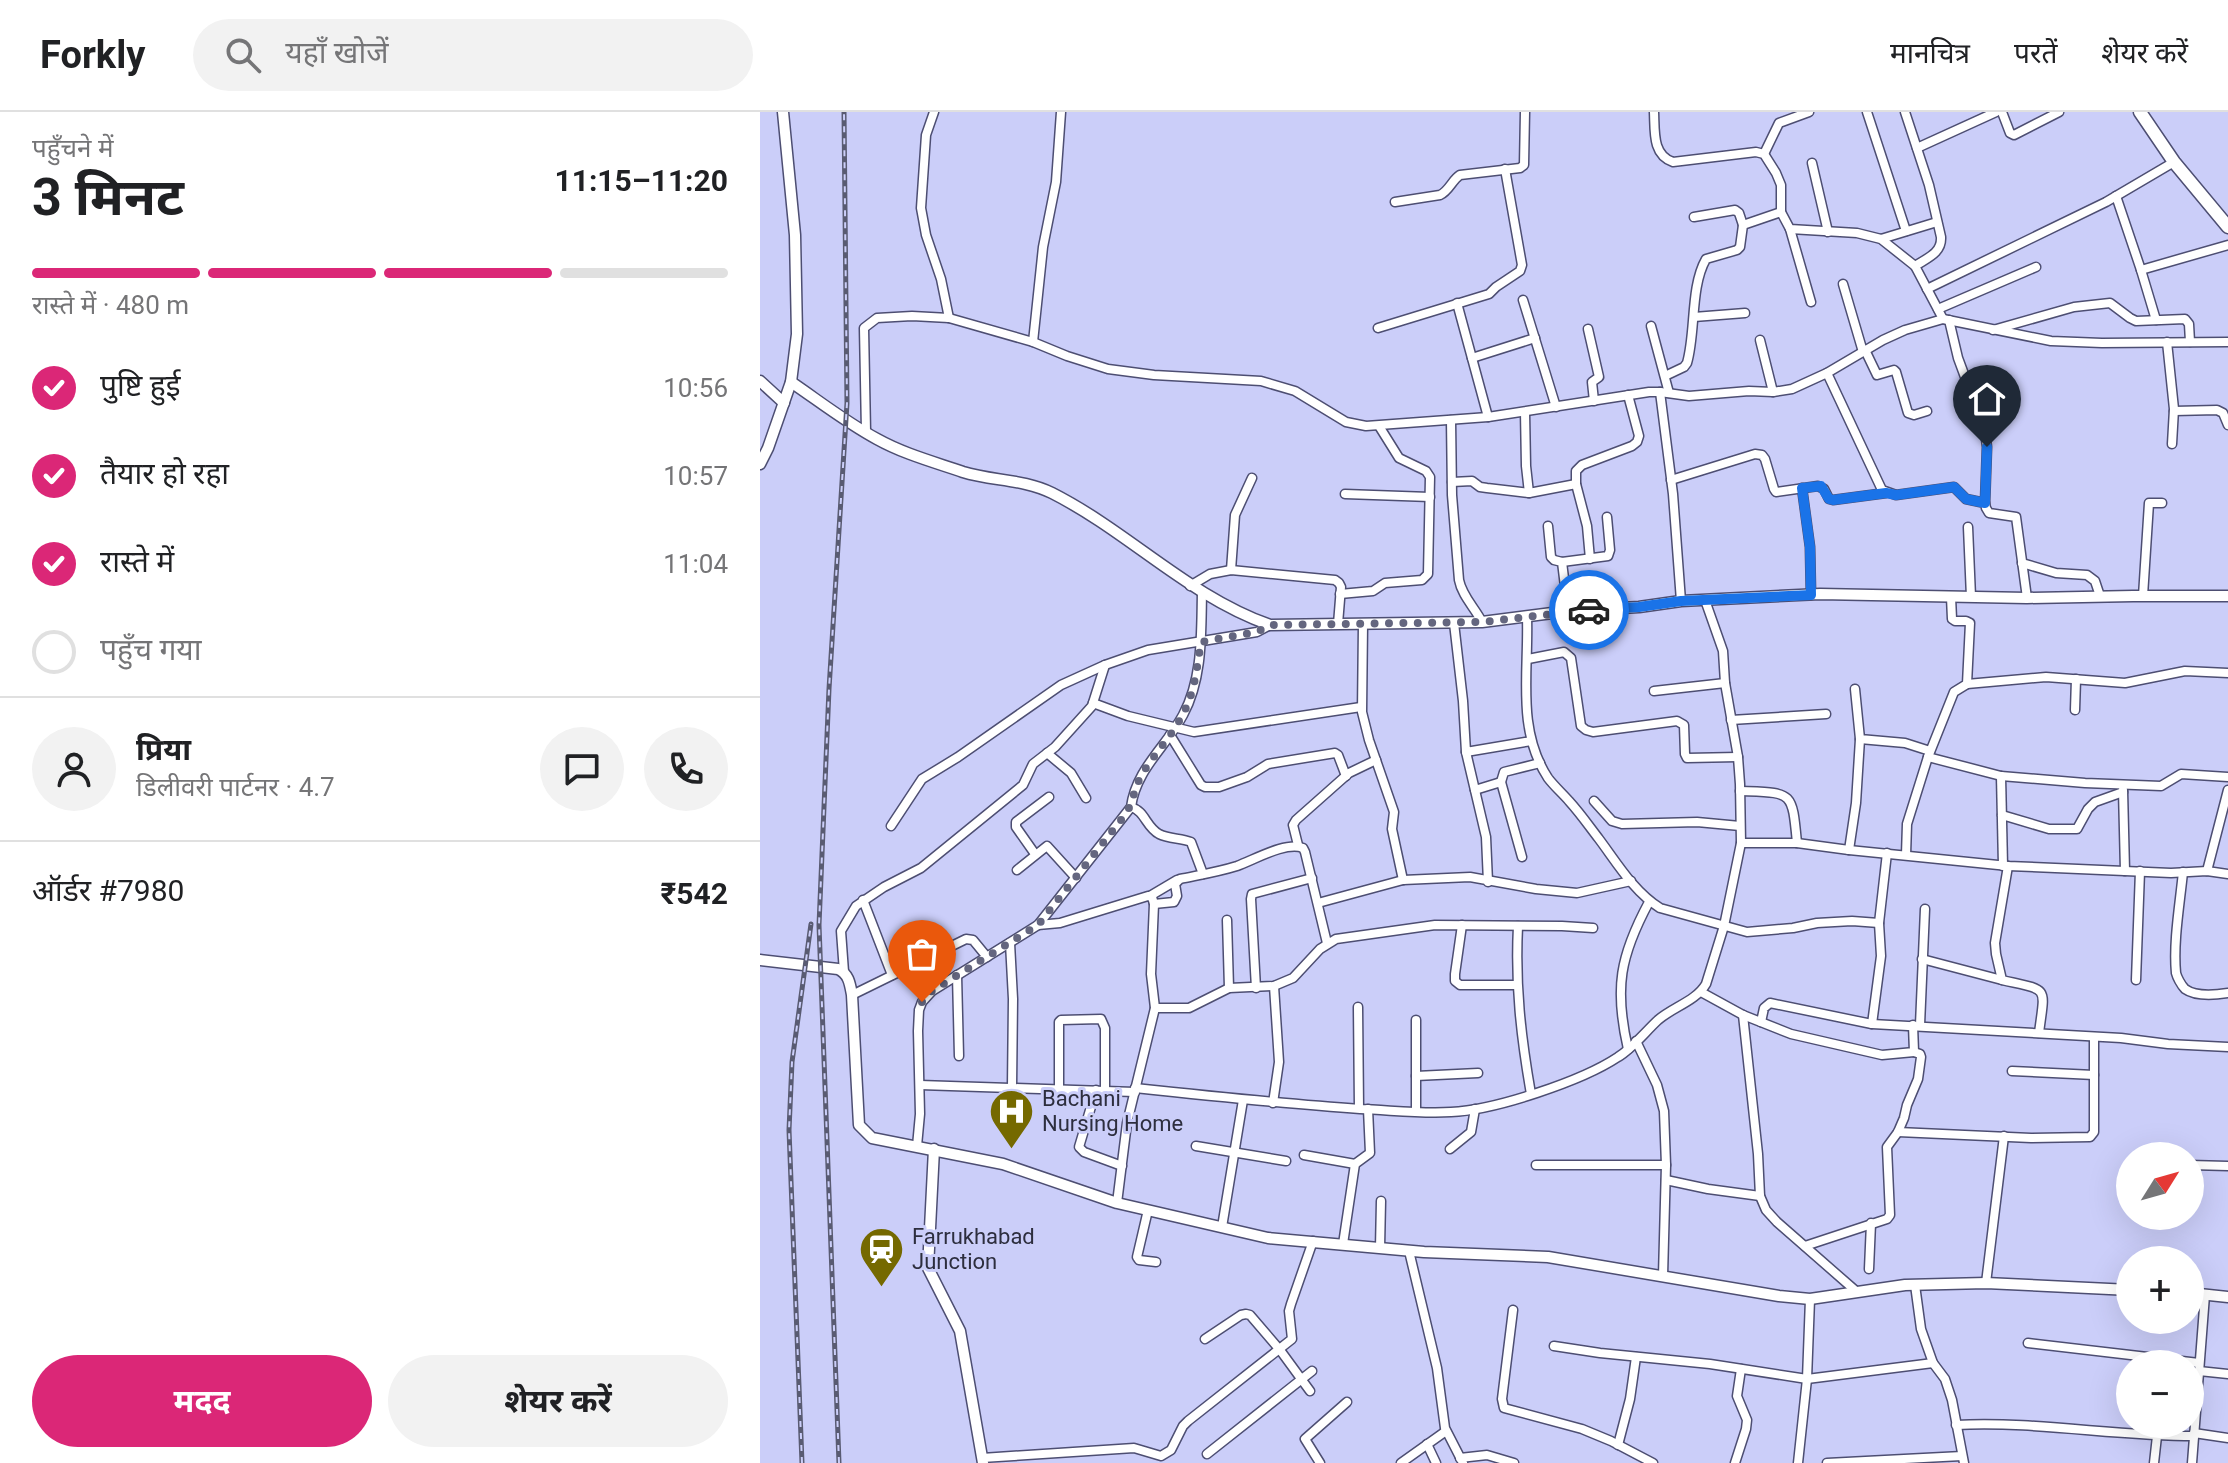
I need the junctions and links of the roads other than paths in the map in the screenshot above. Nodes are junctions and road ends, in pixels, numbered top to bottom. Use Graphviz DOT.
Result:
graph roads {
  1 [pos="783,112"];
  2 [pos="934,112"];
  3 [pos="1061,112"];
  4 [pos="1525,112"];
  5 [pos="1654,112"];
  6 [pos="1809,112"];
  7 [pos="1867,112"];
  8 [pos="1907,112"];
  9 [pos="1999,112"];
  10 [pos="2059,112"];
  11 [pos="2140,112"];
  12 [pos="1917,148"];
  13 [pos="1764,154"];
  14 [pos="2174,162"];
  15 [pos="1812,163"];
  16 [pos="1505,169"];
  17 [pos="2116,196"];
  18 [pos="1395,202"];
  19 [pos="1781,212"];
  20 [pos="1694,217"];
  21 [pos="1937,222"];
  22 [pos="1743,225"];
  23 [pos="2228,227"];
  24 [pos="1790,229"];
  25 [pos="1906,231"];
  26 [pos="1828,232"];
  27 [pos="1881,239"];
  28 [pos="2228,245"];
  29 [pos="1915,266"];
  30 [pos="2036,267"];
  31 [pos="2141,270"];
  32 [pos="1843,284"];
  33 [pos="1927,289"];
  34 [pos="1523,300"];
  35 [pos="1811,302"];
  36 [pos="1457,303"];
  37 [pos="1938,309"];
  38 [pos="1745,313"];
  39 [pos="1694,317"];
  40 [pos="949,318"];
  41 [pos="1946,319"];
  42 [pos="2156,320"];
  43 [pos="1651,326"];
  44 [pos="1378,328"];
  45 [pos="1588,329"];
  46 [pos="1992,330"];
  47 [pos="1535,338"];
  48 [pos="1760,340"];
  49 [pos="1033,342"];
  50 [pos="2167,342"];
  51 [pos="2190,342"];
  52 [pos="2228,342"];
  53 [pos="1864,351"];
  54 [pos="1472,358"];
  55 [pos="1827,373"];
  56 [pos="1665,376"];
  57 [pos="760,381"];
  58 [pos="791,382"];
  59 [pos="1665,392"];
  60 [pos="1773,392"];
  61 [pos="1628,395"];
  62 [pos="1594,401"];
  63 [pos="784,403"];
  64 [pos="1556,407"];
  65 [pos="1927,411"];
  66 [pos="2174,411"];
  67 [pos="1525,412"];
  68 [pos="1488,417"];
  69 [pos="1451,420"];
  70 [pos="2228,425"];
  71 [pos="1379,426"];
  72 [pos="866,432"];
  73 [pos="2172,444"];
  74 [pos="760,464"];
  75 [pos="1252,478"];
  76 [pos="1671,480"];
  77 [pos="1452,482"];
  78 [pos="1576,484"];
  79 [pos="1802,488"];
  80 [pos="1529,493"];
  81 [pos="1886,493"];
  82 [pos="1345,494"];
  83 [pos="1430,497"];
  84 [pos="1985,503"];
  85 [pos="2162,503"];
  86 [pos="1607,517"];
  87 [pos="1548,526"];
  88 [pos="1968,527"];
  89 [pos="1590,559"];
  90 [pos="1562,562"];
  91 [pos="2022,563"];
  92 [pos="1231,570"];
  93 [pos="1190,586"];
  94 [pos="1202,593"];
  95 [pos="1340,594"];
  96 [pos="1811,595"];
  97 [pos="2100,596"];
  98 [pos="2143,596"];
  99 [pos="2228,596"];
  100 [pos="1951,597"];
  101 [pos="1971,597"];
  102 [pos="2027,598"];
  103 [pos="1705,600"];
  104 [pos="1681,601"];
  105 [pos="1568,611"];
  106 [pos="1527,617"];
  107 [pos="1482,622"];
  108 [pos="1454,623"];
  109 [pos="1338,624"];
  110 [pos="1363,624"];
  111 [pos="1270,625"];
  112 [pos="1201,642"];
  113 [pos="1528,659"];
  114 [pos="1105,665"];
  115 [pos="2228,673"];
  116 [pos="2076,679"];
  117 [pos="1725,683"];
  118 [pos="1967,684"];
  119 [pos="1855,689"];
  120 [pos="1654,691"];
  121 [pos="1093,703"];
  122 [pos="1361,707"];
  123 [pos="2075,710"];
  124 [pos="1826,714"];
  125 [pos="1731,720"];
  126 [pos="1172,732"];
  127 [pos="1860,739"];
  128 [pos="1531,741"];
  129 [pos="1466,752"];
  130 [pos="1047,753"];
  131 [pos="1929,754"];
  132 [pos="1738,757"];
  133 [pos="1376,760"];
  134 [pos="1540,763"];
  135 [pos="1346,776"];
  136 [pos="2001,776"];
  137 [pos="2228,777"];
  138 [pos="1501,782"];
  139 [pos="2123,788"];
  140 [pos="1475,790"];
  141 [pos="2228,790"];
  142 [pos="1740,791"];
  143 [pos="1049,797"];
  144 [pos="1086,798"];
  145 [pos="1594,801"];
  146 [pos="1131,807"];
  147 [pos="2002,815"];
  148 [pos="891,826"];
  149 [pos="1740,826"];
  150 [pos="1741,843"];
  151 [pos="1797,843"];
  152 [pos="1298,845"];
  153 [pos="1849,850"];
  154 [pos="1887,853"];
  155 [pos="1035,854"];
  156 [pos="1906,855"];
  157 [pos="1522,857"];
  158 [pos="2005,866"];
  159 [pos="1017,870"];
  160 [pos="2125,871"];
  161 [pos="2140,871"];
  162 [pos="2207,871"];
  163 [pos="2183,872"];
  164 [pos="1203,874"];
  165 [pos="2228,874"];
  166 [pos="1076,878"];
  167 [pos="1312,878"];
  168 [pos="1177,880"];
  169 [pos="1403,880"];
  170 [pos="1631,881"];
  171 [pos="1488,882"];
  172 [pos="863,900"];
  173 [pos="1152,900"];
  174 [pos="1649,902"];
  175 [pos="1318,903"];
  176 [pos="1925,909"];
  177 [pos="1227,920"];
  178 [pos="1879,923"];
  179 [pos="1038,925"];
  180 [pos="1462,925"];
  181 [pos="1518,926"];
  182 [pos="1724,926"];
  183 [pos="1593,928"];
  184 [pos="1010,943"];
  185 [pos="1327,943"];
  186 [pos="987,957"];
  187 [pos="1922,959"];
  188 [pos="760,960"];
  189 [pos="844,972"];
  190 [pos="892,975"];
  191 [pos="957,975"];
  192 [pos="2002,980"];
  193 [pos="2136,980"];
  194 [pos="1517,985"];
  195 [pos="1274,986"];
  196 [pos="1229,988"];
  197 [pos="1256,988"];
  198 [pos="1701,992"];
  199 [pos="2228,993"];
  200 [pos="852,995"];
  201 [pos="1358,1007"];
  202 [pos="1155,1008"];
  203 [pos="1743,1015"];
  204 [pos="1416,1020"];
  205 [pos="1761,1022"];
  206 [pos="1872,1024"];
  207 [pos="1917,1025"];
  208 [pos="2039,1033"];
  209 [pos="2094,1037"];
  210 [pos="1636,1041"];
  211 [pos="2228,1047"];
  212 [pos="1628,1049"];
  213 [pos="1914,1052"];
  214 [pos="959,1056"];
  215 [pos="2012,1071"];
  216 [pos="1478,1073"];
  217 [pos="2094,1075"];
  218 [pos="1416,1076"];
  219 [pos="920,1085"];
  220 [pos="1012,1087"];
  221 [pos="1059,1089"];
  222 [pos="1100,1090"];
  223 [pos="1135,1090"];
  224 [pos="1531,1094"];
  225 [pos="1243,1100"];
  226 [pos="1273,1103"];
  227 [pos="1364,1109"];
  228 [pos="1475,1109"];
  229 [pos="1416,1111"];
  230 [pos="1898,1132"];
  231 [pos="2004,1136"];
  232 [pos="917,1146"];
  233 [pos="1196,1146"];
  234 [pos="934,1149"];
  235 [pos="1450,1149"];
  236 [pos="1234,1152"];
  237 [pos="1304,1155"];
  238 [pos="1286,1161"];
  239 [pos="1355,1164"];
  240 [pos="1536,1165"];
  241 [pos="1666,1165"];
  242 [pos="2204,1165"];
  243 [pos="1122,1166"];
  244 [pos="2228,1166"];
  245 [pos="1666,1180"];
  246 [pos="1760,1196"];
  247 [pos="1381,1201"];
  248 [pos="1117,1203"];
  249 [pos="1148,1210"];
  250 [pos="1871,1223"];
  251 [pos="1222,1227"];
  252 [pos="1313,1241"];
  253 [pos="1343,1244"];
  254 [pos="1805,1246"];
  255 [pos="1380,1248"];
  256 [pos="1409,1251"];
  257 [pos="1156,1262"];
  258 [pos="1869,1269"];
  259 [pos="1663,1276"];
  260 [pos="1986,1283"];
  261 [pos="1915,1285"];
  262 [pos="2116,1289"];
  263 [pos="1857,1292"];
  264 [pos="2205,1295"];
  265 [pos="2228,1297"];
  266 [pos="1810,1299"];
  267 [pos="1513,1310"];
  268 [pos="1205,1339"];
  269 [pos="2028,1343"];
  270 [pos="1554,1346"];
  271 [pos="1280,1350"];
  272 [pos="2200,1350"];
  273 [pos="2116,1355"];
  274 [pos="1636,1357"];
  275 [pos="1933,1363"];
  276 [pos="2204,1368"];
  277 [pos="1741,1369"];
  278 [pos="1312,1371"];
  279 [pos="2228,1374"];
  280 [pos="1301,1379"];
  281 [pos="1807,1379"];
  282 [pos="1310,1391"];
  283 [pos="1347,1402"];
  284 [pos="1956,1425"];
  285 [pos="1446,1431"];
  286 [pos="2116,1432"];
  287 [pos="2204,1436"];
  288 [pos="2157,1438"];
  289 [pos="2194,1438"];
  290 [pos="2228,1438"];
  291 [pos="1427,1444"];
  292 [pos="1618,1445"];
  293 [pos="1088,1452"];
  294 [pos="1207,1454"];
  295 [pos="1963,1459"];
  296 [pos="982,1460"];
  297 [pos="1462,1461"];
  298 [pos="1089,1463"];
  299 [pos="1320,1463"];
  300 [pos="1401,1463"];
  301 [pos="1436,1463"];
  302 [pos="1514,1463"];
  303 [pos="1653,1463"];
  304 [pos="1735,1463"];
  305 [pos="1798,1463"];
  306 [pos="1827,1463"];
  307 [pos="2154,1463"];
  308 [pos="2192,1463"];
  1 -- 58 [label="street"];
  2 -- 40 [label="street"];
  3 -- 49 [label="street"];
  4 -- 16 [label="street"];
  5 -- 13 [label="street"];
  6 -- 13 [label="street"];
  7 -- 25 [label="street"];
  8 -- 12 [label="street"];
  9 -- 10 [label="street"];
  9 -- 12 [label="street"];
  11 -- 14 [label="main road"];
  12 -- 21 [label="street"];
  13 -- 19 [label="street"];
  14 -- 17 [label="street"];
  14 -- 23 [label="main road"];
  15 -- 26 [label="street"];
  16 -- 18 [label="street"];
  16 -- 36 [label="street"];
  17 -- 31 [label="street"];
  17 -- 33 [label="street"];
  19 -- 22 [label="street"];
  19 -- 24 [label="street"];
  20 -- 22 [label="street"];
  21 -- 25 [label="street"];
  21 -- 29 [label="street"];
  22 -- 39 [label="street"];
  24 -- 26 [label="street"];
  24 -- 35 [label="street"];
  25 -- 27 [label="street"];
  26 -- 27 [label="street"];
  27 -- 29 [label="street"];
  28 -- 31 [label="street"];
  29 -- 33 [label="street"];
  30 -- 37 [label="street"];
  31 -- 42 [label="street"];
  32 -- 53 [label="street"];
  33 -- 37 [label="street"];
  34 -- 47 [label="street"];
  36 -- 44 [label="street"];
  36 -- 54 [label="street"];
  37 -- 41 [label="street"];
  38 -- 39 [label="street"];
  39 -- 56 [label="street"];
  40 -- 49 [label="street"];
  40 -- 72 [label="street"];
  41 -- 46 [label="street"];
  41 -- 53 [label="street"];
  41 -- 84 [label="street"];
  42 -- 46 [label="street"];
  42 -- 51 [label="street"];
  43 -- 56 [label="street"];
  45 -- 62 [label="street"];
  46 -- 50 [label="street"];
  47 -- 54 [label="street"];
  47 -- 64 [label="street"];
  48 -- 60 [label="street"];
  49 -- 71 [label="street"];
  50 -- 51 [label="street"];
  50 -- 66 [label="street"];
  51 -- 52 [label="street"];
  53 -- 55 [label="street"];
  53 -- 65 [label="street"];
  54 -- 68 [label="street"];
  55 -- 60 [label="street"];
  55 -- 81 [label="street"];
  56 -- 59 [label="street"];
  57 -- 63 [label="street"];
  58 -- 63 [label="street"];
  58 -- 72 [label="street"];
  59 -- 60 [label="street"];
  59 -- 61 [label="street"];
  59 -- 76 [label="street"];
  61 -- 62 [label="street"];
  61 -- 78 [label="street"];
  62 -- 64 [label="street"];
  63 -- 74 [label="street"];
  64 -- 67 [label="street"];
  66 -- 70 [label="street"];
  66 -- 73 [label="street"];
  67 -- 68 [label="street"];
  67 -- 80 [label="street"];
  68 -- 69 [label="street"];
  69 -- 71 [label="street"];
  69 -- 77 [label="street"];
  71 -- 83 [label="street"];
  72 -- 93 [label="street"];
  75 -- 92 [label="street"];
  76 -- 79 [label="street"];
  76 -- 104 [label="street"];
  77 -- 80 [label="street"];
  77 -- 107 [label="street"];
  78 -- 80 [label="street"];
  78 -- 89 [label="street"];
  79 -- 81 [label="street"];
  79 -- 96 [label="street"];
  81 -- 84 [label="street"];
  82 -- 83 [label="street"];
  83 -- 95 [label="street"];
  84 -- 91 [label="street"];
  85 -- 98 [label="street"];
  86 -- 89 [label="street"];
  87 -- 90 [label="street"];
  88 -- 101 [label="street"];
  89 -- 90 [label="street"];
  90 -- 105 [label="street"];
  91 -- 97 [label="street"];
  91 -- 102 [label="street"];
  92 -- 93 [label="street"];
  92 -- 95 [label="street"];
  93 -- 94 [label="street"];
  94 -- 111 [label="street"];
  94 -- 112 [label="street"];
  95 -- 109 [label="street"];
  96 -- 100 [label="street"];
  96 -- 103 [label="street"];
  97 -- 98 [label="street"];
  97 -- 102 [label="street"];
  98 -- 99 [label="street"];
  100 -- 101 [label="street"];
  100 -- 118 [label="street"];
  101 -- 102 [label="street"];
  103 -- 104 [label="street"];
  103 -- 117 [label="street"];
  104 -- 105 [label="street"];
  105 -- 106 [label="street"];
  106 -- 107 [label="street"];
  106 -- 113 [label="street"];
  107 -- 108 [label="street"];
  108 -- 110 [label="street"];
  108 -- 129 [label="street"];
  109 -- 110 [label="street"];
  109 -- 111 [label="street"];
  110 -- 122 [label="street"];
  111 -- 112 [label="street"];
  112 -- 114 [label="street"];
  112 -- 126 [label="street"];
  113 -- 128 [label="street"];
  113 -- 132 [label="street"];
  114 -- 121 [label="street"];
  114 -- 148 [label="street"];
  115 -- 116 [label="street"];
  116 -- 118 [label="street"];
  116 -- 123 [label="street"];
  117 -- 120 [label="street"];
  117 -- 125 [label="street"];
  118 -- 131 [label="street"];
  119 -- 127 [label="street"];
  121 -- 126 [label="street"];
  121 -- 130 [label="street"];
  122 -- 126 [label="street"];
  122 -- 133 [label="street"];
  124 -- 125 [label="street"];
  125 -- 132 [label="street"];
  126 -- 135 [label="street"];
  126 -- 146 [label="street"];
  127 -- 131 [label="street"];
  127 -- 153 [label="street"];
  128 -- 129 [label="street"];
  128 -- 134 [label="street"];
  129 -- 140 [label="street"];
  130 -- 144 [label="street"];
  130 -- 172 [label="street"];
  131 -- 136 [label="street"];
  131 -- 156 [label="street"];
  132 -- 142 [label="street"];
  133 -- 135 [label="street"];
  133 -- 169 [label="street"];
  134 -- 138 [label="street"];
  134 -- 170 [label="street"];
  135 -- 152 [label="street"];
  136 -- 139 [label="street"];
  136 -- 147 [label="street"];
  137 -- 139 [label="street"];
  138 -- 140 [label="street"];
  138 -- 157 [label="street"];
  139 -- 147 [label="street"];
  139 -- 160 [label="street"];
  140 -- 171 [label="street"];
  141 -- 162 [label="street"];
  142 -- 149 [label="street"];
  142 -- 151 [label="street"];
  143 -- 155 [label="street"];
  145 -- 149 [label="street"];
  146 -- 164 [label="street"];
  146 -- 166 [label="street"];
  147 -- 158 [label="street"];
  149 -- 150 [label="street"];
  150 -- 151 [label="street"];
  150 -- 182 [label="street"];
  151 -- 153 [label="street"];
  152 -- 164 [label="street"];
  152 -- 167 [label="street"];
  153 -- 154 [label="street"];
  154 -- 156 [label="street"];
  154 -- 178 [label="street"];
  155 -- 159 [label="street"];
  155 -- 166 [label="street"];
  156 -- 158 [label="street"];
  158 -- 160 [label="street"];
  158 -- 192 [label="street"];
  160 -- 161 [label="street"];
  161 -- 163 [label="street"];
  161 -- 193 [label="street"];
  162 -- 163 [label="street"];
  162 -- 165 [label="street"];
  163 -- 199 [label="street"];
  164 -- 168 [label="street"];
  166 -- 179 [label="street"];
  167 -- 175 [label="street"];
  167 -- 197 [label="street"];
  168 -- 173 [label="street"];
  168 -- 173 [label="street"];
  169 -- 171 [label="street"];
  169 -- 175 [label="street"];
  170 -- 171 [label="street"];
  170 -- 174 [label="street"];
  172 -- 189 [label="street"];
  172 -- 190 [label="street"];
  173 -- 179 [label="street"];
  173 -- 202 [label="street"];
  174 -- 182 [label="street"];
  174 -- 212 [label="street"];
  175 -- 185 [label="street"];
  176 -- 187 [label="street"];
  177 -- 196 [label="street"];
  178 -- 182 [label="street"];
  178 -- 206 [label="street"];
  179 -- 184 [label="street"];
  180 -- 181 [label="street"];
  180 -- 185 [label="street"];
  180 -- 194 [label="street"];
  181 -- 183 [label="street"];
  181 -- 194 [label="street"];
  182 -- 198 [label="street"];
  184 -- 186 [label="street"];
  184 -- 220 [label="street"];
  185 -- 195 [label="street"];
  186 -- 190 [label="street"];
  186 -- 191 [label="street"];
  187 -- 192 [label="street"];
  187 -- 207 [label="street"];
  188 -- 189 [label="street"];
  189 -- 200 [label="street"];
  190 -- 200 [label="street"];
  191 -- 214 [label="street"];
  191 -- 219 [label="street"];
  192 -- 208 [label="street"];
  194 -- 224 [label="street"];
  195 -- 197 [label="street"];
  195 -- 226 [label="street"];
  196 -- 197 [label="street"];
  196 -- 202 [label="street"];
  198 -- 203 [label="street"];
  198 -- 210 [label="street"];
  200 -- 232 [label="street"];
  201 -- 227 [label="street"];
  202 -- 223 [label="street"];
  203 -- 205 [label="street"];
  203 -- 246 [label="street"];
  204 -- 218 [label="street"];
  205 -- 206 [label="street"];
  205 -- 213 [label="street"];
  206 -- 207 [label="street"];
  207 -- 208 [label="street"];
  207 -- 213 [label="street"];
  208 -- 209 [label="street"];
  209 -- 211 [label="street"];
  209 -- 217 [label="street"];
  210 -- 212 [label="street"];
  210 -- 241 [label="street"];
  212 -- 224 [label="street"];
  213 -- 230 [label="street"];
  215 -- 217 [label="street"];
  216 -- 218 [label="street"];
  217 -- 231 [label="street"];
  218 -- 229 [label="street"];
  219 -- 220 [label="street"];
  219 -- 232 [label="street"];
  220 -- 221 [label="street"];
  221 -- 222 [label="street"];
  221 -- 222 [label="street"];
  222 -- 223 [label="street"];
  222 -- 243 [label="street"];
  223 -- 225 [label="street"];
  223 -- 243 [label="street"];
  224 -- 228 [label="street"];
  225 -- 226 [label="street"];
  225 -- 236 [label="street"];
  226 -- 227 [label="street"];
  227 -- 229 [label="street"];
  227 -- 239 [label="street"];
  228 -- 229 [label="street"];
  228 -- 235 [label="street"];
  230 -- 231 [label="street"];
  230 -- 250 [label="street"];
  231 -- 260 [label="street"];
  232 -- 234 [label="street"];
  233 -- 236 [label="street"];
  234 -- 248 [label="street"];
  234 -- 296 [label="street"];
  236 -- 238 [label="street"];
  236 -- 251 [label="street"];
  237 -- 239 [label="street"];
  239 -- 253 [label="street"];
  240 -- 241 [label="street"];
  241 -- 245 [label="street"];
  242 -- 244 [label="street"];
  243 -- 248 [label="street"];
  245 -- 246 [label="street"];
  245 -- 259 [label="street"];
  246 -- 254 [label="street"];
  247 -- 255 [label="street"];
  248 -- 249 [label="street"];
  249 -- 251 [label="street"];
  249 -- 257 [label="street"];
  250 -- 254 [label="street"];
  250 -- 258 [label="street"];
  251 -- 252 [label="street"];
  252 -- 253 [label="street"];
  252 -- 271 [label="street"];
  253 -- 255 [label="street"];
  254 -- 263 [label="street"];
  255 -- 256 [label="street"];
  256 -- 259 [label="street"];
  256 -- 285 [label="street"];
  259 -- 266 [label="street"];
  260 -- 261 [label="street"];
  260 -- 262 [label="street"];
  261 -- 263 [label="street"];
  261 -- 275 [label="street"];
  263 -- 266 [label="street"];
  264 -- 265 [label="street"];
  264 -- 272 [label="street"];
  266 -- 281 [label="street"];
  267 -- 292 [label="street"];
  268 -- 271 [label="street"];
  269 -- 273 [label="street"];
  270 -- 274 [label="street"];
  271 -- 280 [label="street"];
  271 -- 293 [label="street"];
  274 -- 277 [label="street"];
  274 -- 292 [label="street"];
  275 -- 281 [label="street"];
  275 -- 284 [label="street"];
  276 -- 279 [label="street"];
  277 -- 281 [label="street"];
  277 -- 304 [label="street"];
  278 -- 280 [label="street"];
  280 -- 282 [label="street"];
  280 -- 294 [label="street"];
  281 -- 305 [label="street"];
  283 -- 299 [label="street"];
  284 -- 286 [label="street"];
  284 -- 295 [label="street"];
  285 -- 291 [label="street"];
  285 -- 297 [label="street"];
  287 -- 290 [label="street"];
  288 -- 307 [label="street"];
  289 -- 308 [label="street"];
  291 -- 300 [label="street"];
  291 -- 301 [label="street"];
  292 -- 303 [label="street"];
  293 -- 296 [label="street"];
  293 -- 298 [label="street"];
  295 -- 306 [label="street"];
  297 -- 302 [label="street"];
}
